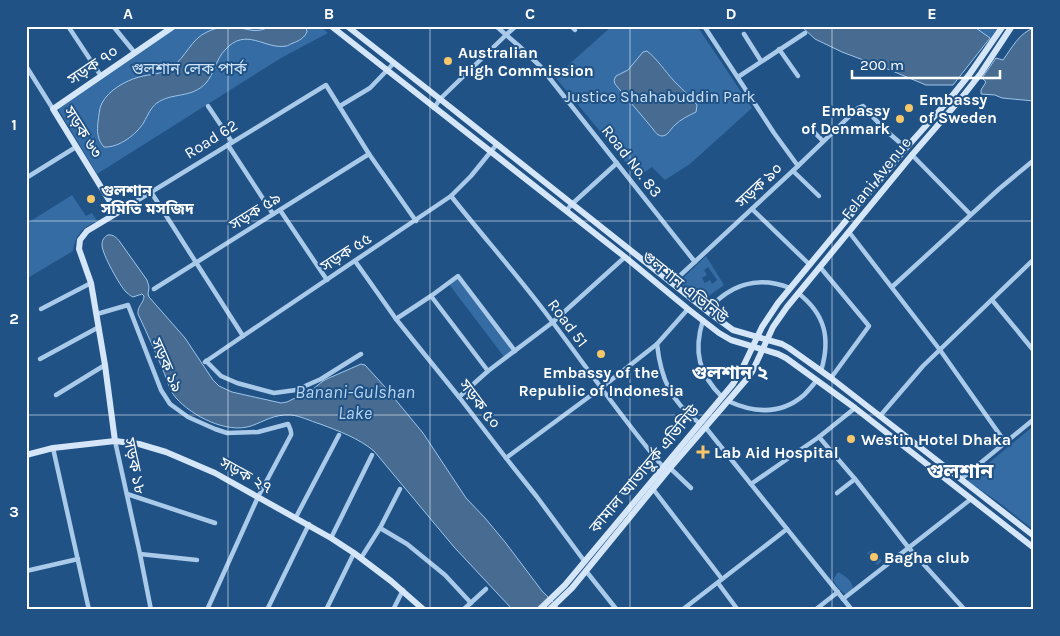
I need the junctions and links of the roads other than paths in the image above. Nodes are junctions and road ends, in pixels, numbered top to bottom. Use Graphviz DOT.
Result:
graph roads {
  1 [pos="68,26"];
  2 [pos="113,26"];
  3 [pos="174,26"];
  4 [pos="331,26"];
  5 [pos="347,26"];
  6 [pos="496,26"];
  7 [pos="516,26"];
  8 [pos="704,26"];
  9 [pos="1003,26"];
  10 [pos="1012,26"];
  11 [pos="805,33"];
  12 [pos="507,34"];
  13 [pos="744,34"];
  14 [pos="779,49"];
  15 [pos="136,53"];
  16 [pos="761,61"];
  17 [pos="394,63"];
  18 [pos="26,66"];
  19 [pos="388,71"];
  20 [pos="101,76"];
  21 [pos="798,76"];
  22 [pos="738,77"];
  23 [pos="440,99"];
  24 [pos="208,106"];
  25 [pos="340,106"];
  26 [pos="434,108"];
  27 [pos="53,109"];
  28 [pos="812,130"];
  29 [pos="824,141"];
  30 [pos="230,144"];
  31 [pos="497,144"];
  32 [pos="76,147"];
  33 [pos="906,148"];
  34 [pos="491,151"];
  35 [pos="369,154"];
  36 [pos="912,155"];
  37 [pos="1034,160"];
  38 [pos="617,163"];
  39 [pos="798,166"];
  40 [pos="793,171"];
  41 [pos="26,178"];
  42 [pos="150,192"];
  43 [pos="451,196"];
  44 [pos="819,196"];
  45 [pos="572,204"];
  46 [pos="752,209"];
  47 [pos="280,210"];
  48 [pos="566,211"];
  49 [pos="273,214"];
  50 [pos="970,214"];
  51 [pos="114,215"];
  52 [pos="416,221"];
  53 [pos="849,232"];
  54 [pos="625,257"];
  55 [pos="1034,259"];
  56 [pos="355,261"];
  57 [pos="195,262"];
  58 [pos="695,262"];
  59 [pos="810,265"];
  60 [pos="820,267"];
  61 [pos="327,280"];
  62 [pos="91,283"];
  63 [pos="672,283"];
  64 [pos="892,287"];
  65 [pos="790,288"];
  66 [pos="154,289"];
  67 [pos="798,293"];
  68 [pos="431,296"];
  69 [pos="992,300"];
  70 [pos="41,309"];
  71 [pos="688,309"];
  72 [pos="707,312"];
  73 [pos="97,314"];
  74 [pos="396,319"];
  75 [pos="703,320"];
  76 [pos="553,322"];
  77 [pos="99,327"];
  78 [pos="243,336"];
  79 [pos="757,337"];
  80 [pos="767,339"];
  81 [pos="657,344"];
  82 [pos="752,346"];
  83 [pos="763,349"];
  84 [pos="515,350"];
  85 [pos="940,350"];
  86 [pos="1034,351"];
  87 [pos="361,354"];
  88 [pos="40,359"];
  89 [pos="105,365"];
  90 [pos="488,371"];
  91 [pos="821,371"];
  92 [pos="830,378"];
  93 [pos="817,380"];
  94 [pos="601,388"];
  95 [pos="56,396"];
  96 [pos="459,396"];
  97 [pos="722,397"];
  98 [pos="728,401"];
  99 [pos="854,408"];
  100 [pos="880,416"];
  101 [pos="1034,419"];
  102 [pos="699,423"];
  103 [pos="706,428"];
  104 [pos="338,435"];
  105 [pos="819,437"];
  106 [pos="115,441"];
  107 [pos="1005,442"];
  108 [pos="53,448"];
  109 [pos="26,455"];
  110 [pos="372,455"];
  111 [pos="506,458"];
  112 [pos="666,468"];
  113 [pos="855,479"];
  114 [pos="961,479"];
  115 [pos="751,484"];
  116 [pos="654,488"];
  117 [pos="691,488"];
  118 [pos="400,489"];
  119 [pos="837,493"];
  120 [pos="126,494"];
  121 [pos="258,497"];
  122 [pos="971,499"];
  123 [pos="296,517"];
  124 [pos="214,523"];
  125 [pos="309,524"];
  126 [pos="380,528"];
  127 [pos="787,529"];
  128 [pos="1034,536"];
  129 [pos="331,538"];
  130 [pos="908,547"];
  131 [pos="1034,548"];
  132 [pos="354,553"];
  133 [pos="140,554"];
  134 [pos="361,558"];
  135 [pos="78,559"];
  136 [pos="197,560"];
  137 [pos="584,566"];
  138 [pos="26,571"];
  139 [pos="720,581"];
  140 [pos="486,589"];
  141 [pos="402,590"];
  142 [pos="838,592"];
  143 [pos="557,597"];
  144 [pos="843,599"];
  145 [pos="471,602"];
  146 [pos="89,610"];
  147 [pos="151,610"];
  148 [pos="207,610"];
  149 [pos="267,610"];
  150 [pos="326,610"];
  151 [pos="393,610"];
  152 [pos="424,610"];
  153 [pos="463,610"];
  154 [pos="539,610"];
  155 [pos="549,610"];
  156 [pos="617,610"];
  157 [pos="682,610"];
  158 [pos="738,610"];
  159 [pos="815,610"];
  160 [pos="852,610"];
  161 [pos="965,610"];
  1 -- 20 [label="street"];
  2 -- 15 [label="street"];
  3 -- 15 [label="main road, সড়ক ৭০"];
  4 -- 19 [label="main road, গুলশান এভিনিউ"];
  5 -- 17 [label="main road, গুলশান এভিনিউ"];
  6 -- 12 [label="street, Road No. 83"];
  7 -- 12 [label="street"];
  8 -- 22 [label="street"];
  9 -- 33 [label="main road, Felani Avenue"];
  10 -- 36 [label="main road, Felani Avenue"];
  11 -- 14 [label="street"];
  12 -- 23 [label="street"];
  12 -- 38 [label="street, Road No. 83"];
  13 -- 16 [label="street"];
  14 -- 16 [label="street"];
  14 -- 21 [label="street"];
  15 -- 20 [label="main road, সড়ক ৭০"];
  16 -- 22 [label="street"];
  17 -- 19 [label="street"];
  17 -- 23 [label="main road, গুলশান এভিনিউ"];
  18 -- 27 [label="street, সড়ক ৬৩"];
  19 -- 25 [label="street"];
  19 -- 26 [label="main road, গুলশান এভিনিউ"];
  20 -- 27 [label="main road, সড়ক ৭০"];
  22 -- 39 [label="street"];
  23 -- 26 [label="street"];
  23 -- 31 [label="main road, গুলশান এভিনিউ"];
  24 -- 30 [label="street"];
  25 -- 30 [label="street, Road 62"];
  25 -- 35 [label="street"];
  26 -- 34 [label="main road, গুলশান এভিনিউ"];
  27 -- 32 [label="main road, সড়ক ৬৩"];
  28 -- 29 [label="street"];
  29 -- 33 [label="street, সড়ক ৯০"];
  29 -- 39 [label="street, সড়ক ৯০"];
  30 -- 42 [label="street, Road 62"];
  30 -- 49 [label="street"];
  31 -- 34 [label="street, সড়ক ৫৫"];
  31 -- 45 [label="main road, গুলশান এভিনিউ"];
  32 -- 41 [label="street"];
  32 -- 51 [label="main road, সড়ক ৬৩"];
  33 -- 36 [label="main road"];
  33 -- 59 [label="main road, Felani Avenue"];
  34 -- 43 [label="street, সড়ক ৫৫"];
  34 -- 48 [label="main road, গুলশান এভিনিউ"];
  35 -- 47 [label="street, সড়ক ৫৯"];
  35 -- 52 [label="street"];
  36 -- 50 [label="street"];
  36 -- 53 [label="main road, Felani Avenue"];
  37 -- 50 [label="street"];
  38 -- 45 [label="street"];
  38 -- 58 [label="street, Road No. 83"];
  39 -- 40 [label="street, সড়ক ৯০"];
  40 -- 44 [label="street"];
  40 -- 46 [label="street, সড়ক ৯০"];
  42 -- 51 [label="street, Road 62"];
  42 -- 57 [label="street"];
  43 -- 52 [label="street, সড়ক ৫৫"];
  43 -- 76 [label="street, Road 51"];
  45 -- 48 [label="street"];
  45 -- 63 [label="main road, গুলশান এভিনিউ"];
  46 -- 58 [label="street, সড়ক ৯০"];
  46 -- 59 [label="street"];
  47 -- 49 [label="street, সড়ক ৫৯"];
  47 -- 61 [label="street"];
  48 -- 54 [label="main road, গুলশান এভিনিউ"];
  49 -- 57 [label="street, সড়ক ৫৯"];
  50 -- 64 [label="street"];
  51 -- 62 [label="main road, সড়ক ১৮"];
  52 -- 56 [label="street, সড়ক ৫৫"];
  53 -- 60 [label="main road, Felani Avenue"];
  53 -- 64 [label="street"];
  54 -- 71 [label="main road, গুলশান এভিনিউ"];
  54 -- 76 [label="street"];
  55 -- 69 [label="street"];
  56 -- 61 [label="street, সড়ক ৫৫"];
  56 -- 74 [label="street, সড়ক ৫০"];
  57 -- 66 [label="street, সড়ক ৫৯"];
  57 -- 78 [label="street"];
  58 -- 63 [label="street, সড়ক ৯০"];
  59 -- 65 [label="main road, Felani Avenue"];
  60 -- 67 [label="main road, Felani Avenue"];
  60 -- 92 [label="street"];
  61 -- 78 [label="street, সড়ক ৫৫"];
  62 -- 70 [label="street"];
  62 -- 73 [label="main road, সড়ক ১৮"];
  63 -- 72 [label="main road, গুলশান এভিনিউ"];
  64 -- 85 [label="street"];
  65 -- 72 [label="street"];
  65 -- 79 [label="main road, Felani Avenue"];
  67 -- 80 [label="main road, Felani Avenue"];
  67 -- 91 [label="street"];
  68 -- 74 [label="street"];
  68 -- 84 [label="street"];
  68 -- 90 [label="street"];
  69 -- 85 [label="street"];
  69 -- 86 [label="street"];
  71 -- 75 [label="main road, গুলশান এভিনিউ"];
  71 -- 81 [label="street"];
  72 -- 79 [label="main road, গুলশান এভিনিউ"];
  73 -- 77 [label="main road, সড়ক ১৮"];
  73 -- 121 [label="street, সড়ক ১৯"];
  74 -- 96 [label="street, সড়ক ৫০"];
  75 -- 82 [label="main road, গুলশান এভিনিউ"];
  75 -- 97 [label="street"];
  76 -- 84 [label="street"];
  76 -- 94 [label="street, Road 51"];
  77 -- 88 [label="street"];
  77 -- 89 [label="main road, সড়ক ১৮"];
  78 -- 87 [label="street, সড়ক ৫৫"];
  79 -- 80 [label="main road, গুলশান এভিনিউ"];
  79 -- 82 [label="main road, কামাল আতাতুর্ক এভিনিউ"];
  80 -- 83 [label="main road, Felani Avenue"];
  80 -- 91 [label="main road, গুলশান এভিনিউ"];
  81 -- 94 [label="street"];
  81 -- 102 [label="street"];
  82 -- 83 [label="main road, গুলশান এভিনিউ"];
  82 -- 97 [label="main road, কামাল আতাতুর্ক এভিনিউ"];
  83 -- 93 [label="main road, গুলশান এভিনিউ"];
  83 -- 98 [label="main road, কামাল আতাতুর্ক এভিনিউ"];
  84 -- 90 [label="street"];
  85 -- 100 [label="street"];
  85 -- 107 [label="street"];
  89 -- 95 [label="street"];
  89 -- 106 [label="main road, সড়ক ১৮"];
  90 -- 96 [label="street"];
  91 -- 92 [label="main road, গুলশান এভিনিউ"];
  92 -- 100 [label="main road, গুলশান এভিনিউ"];
  93 -- 98 [label="street"];
  93 -- 99 [label="main road, গুলশান এভিনিউ"];
  94 -- 111 [label="street"];
  94 -- 112 [label="street, Road 51"];
  96 -- 111 [label="street, সড়ক ৫০"];
  97 -- 102 [label="main road, কামাল আতাতুর্ক এভিনিউ"];
  98 -- 103 [label="main road, কামাল আতাতুর্ক এভিনিউ"];
  99 -- 105 [label="street"];
  99 -- 122 [label="main road, গুলশান এভিনিউ"];
  100 -- 114 [label="main road, গুলশান এভিনিউ"];
  101 -- 107 [label="street"];
  102 -- 112 [label="main road, কামাল আতাতুর্ক এভিনিউ"];
  103 -- 112 [label="main road, কামাল আতাতুর্ক এভিনিউ"];
  103 -- 115 [label="street"];
  104 -- 123 [label="street"];
  105 -- 113 [label="street"];
  105 -- 115 [label="street"];
  106 -- 108 [label="main road, সড়ক ২৭"];
  106 -- 120 [label="street, সড়ক ১৮"];
  106 -- 121 [label="main road, সড়ক ২৭"];
  107 -- 114 [label="street"];
  108 -- 109 [label="main road, সড়ক ২৭"];
  108 -- 135 [label="street"];
  110 -- 129 [label="street"];
  111 -- 137 [label="street, সড়ক ৫০"];
  112 -- 116 [label="main road, কামাল আতাতুর্ক এভিনিউ"];
  112 -- 117 [label="street, Road 51"];
  112 -- 137 [label="main road, কামাল আতাতুর্ক এভিনিউ"];
  113 -- 119 [label="street"];
  113 -- 130 [label="street"];
  114 -- 128 [label="main road, গুলশান এভিনিউ"];
  115 -- 127 [label="street"];
  116 -- 137 [label="main road, কামাল আতাতুর্ক এভিনিউ"];
  116 -- 139 [label="street"];
  118 -- 126 [label="street"];
  120 -- 124 [label="street"];
  120 -- 133 [label="street, সড়ক ১৮"];
  121 -- 123 [label="main road, সড়ক ২৭"];
  121 -- 148 [label="street"];
  122 -- 130 [label="street"];
  122 -- 131 [label="main road, গুলশান এভিনিউ"];
  123 -- 125 [label="main road, সড়ক ২৭"];
  125 -- 129 [label="main road, সড়ক ২৭"];
  125 -- 149 [label="street"];
  126 -- 134 [label="street"];
  126 -- 145 [label="street"];
  127 -- 139 [label="street"];
  127 -- 142 [label="street"];
  129 -- 132 [label="main road, সড়ক ২৭"];
  130 -- 144 [label="street"];
  130 -- 161 [label="street"];
  132 -- 134 [label="main road, সড়ক ২৭"];
  132 -- 150 [label="street"];
  133 -- 136 [label="street"];
  133 -- 147 [label="street, সড়ক ১৮"];
  134 -- 141 [label="main road, সড়ক ২৭"];
  135 -- 138 [label="street"];
  135 -- 146 [label="street"];
  137 -- 143 [label="main road, কামাল আতাতুর্ক এভিনিউ"];
  137 -- 156 [label="street, সড়ক ৫০"];
  139 -- 157 [label="street"];
  139 -- 158 [label="street"];
  140 -- 145 [label="street"];
  141 -- 151 [label="street"];
  141 -- 152 [label="main road, সড়ক ২৭"];
  142 -- 144 [label="street"];
  142 -- 159 [label="street"];
  143 -- 154 [label="main road, কামাল আতাতুর্ক এভিনিউ"];
  143 -- 155 [label="main road, কামাল আতাতুর্ক এভিনিউ"];
  144 -- 160 [label="street"];
  145 -- 153 [label="street"];
}
